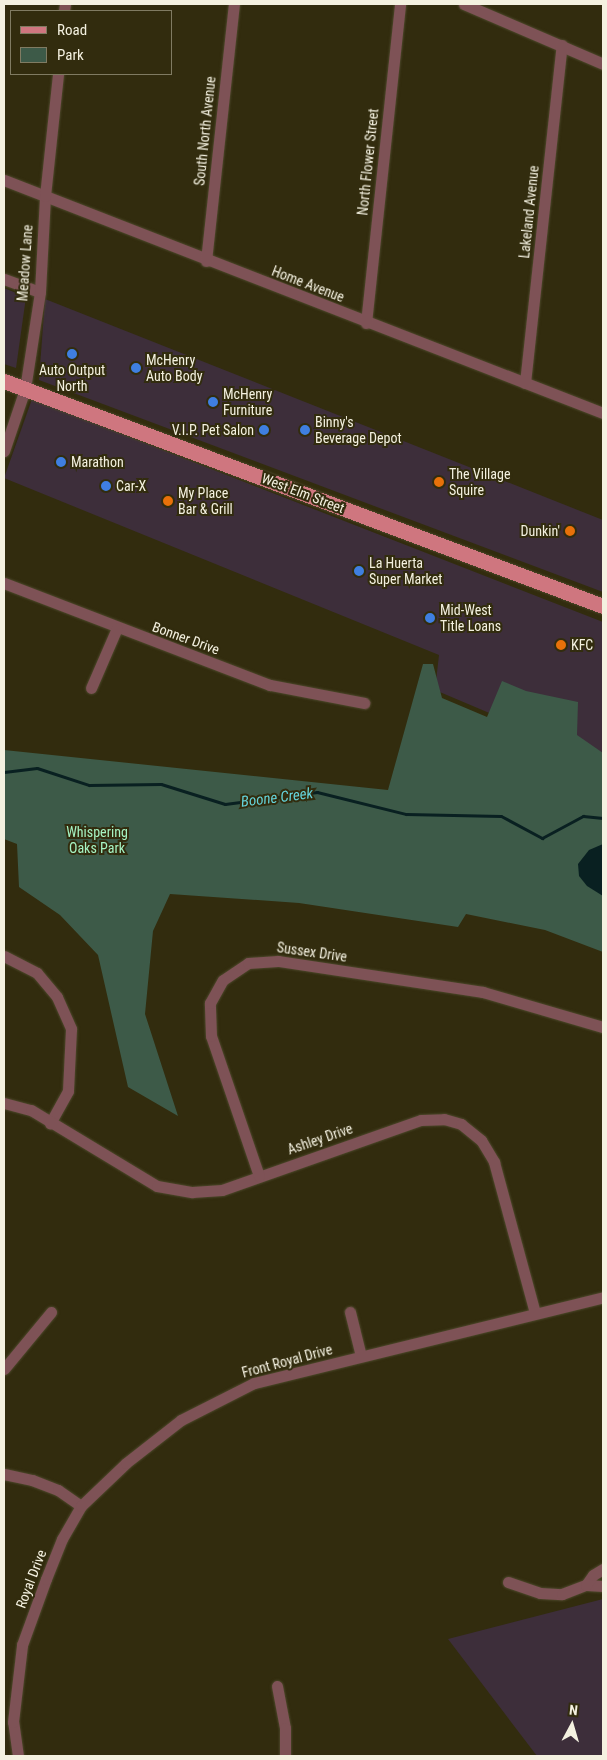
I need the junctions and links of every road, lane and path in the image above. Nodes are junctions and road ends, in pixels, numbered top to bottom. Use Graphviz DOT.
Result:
graph roads {
  1 [pos="234,4"];
  2 [pos="400,4"];
  3 [pos="464,4"];
  4 [pos="562,45"];
  5 [pos="603,64"];
  6 [pos="58,75"];
  7 [pos="4,180"];
  8 [pos="45,196"];
  9 [pos="206,261"];
  10 [pos="4,279"];
  11 [pos="40,292"];
  12 [pos="366,323"];
  13 [pos="4,381"];
  14 [pos="526,383"];
  15 [pos="25,389"];
  16 [pos="603,413"];
  17 [pos="4,451"];
  18 [pos="4,583"];
  19 [pos="603,606"];
  20 [pos="117,628"];
  21 [pos="91,688"];
  22 [pos="364,704"];
  23 [pos="4,956"];
  24 [pos="603,1027"];
  25 [pos="4,1103"];
  26 [pos="50,1123"];
  27 [pos="259,1176"];
  28 [pos="603,1296"];
  29 [pos="51,1312"];
  30 [pos="350,1312"];
  31 [pos="534,1314"];
  32 [pos="361,1356"];
  33 [pos="4,1369"];
  34 [pos="4,1474"];
  35 [pos="81,1506"];
  36 [pos="603,1568"];
  37 [pos="508,1582"];
  38 [pos="586,1585"];
  39 [pos="603,1586"];
  40 [pos="277,1686"];
  41 [pos="18,1756"];
  42 [pos="286,1756"];
  1 -- 9 [label="street, South North Avenue"];
  2 -- 12 [label="street, North Flower Street"];
  3 -- 4 [label="street"];
  4 -- 5 [label="street"];
  4 -- 14 [label="street, Lakeland Avenue"];
  6 -- 8 [label="street, Meadow Lane"];
  7 -- 8 [label="street, Home Avenue"];
  8 -- 9 [label="street, Home Avenue"];
  8 -- 11 [label="street, Meadow Lane"];
  9 -- 12 [label="street, Home Avenue"];
  10 -- 11 [label="street"];
  11 -- 15 [label="street, Meadow Lane"];
  12 -- 14 [label="street, Home Avenue"];
  13 -- 15 [label="main road, West Elm Street"];
  14 -- 16 [label="street, Home Avenue"];
  15 -- 17 [label="street, Meadow Lane"];
  15 -- 19 [label="main road, West Elm Street"];
  18 -- 20 [label="street, Bonner Drive"];
  20 -- 21 [label="street"];
  20 -- 22 [label="street, Bonner Drive"];
  23 -- 26 [label="street"];
  24 -- 27 [label="street, Sussex Drive"];
  25 -- 26 [label="street, Ashley Drive"];
  26 -- 27 [label="street, Ashley Drive"];
  27 -- 31 [label="street, Ashley Drive"];
  28 -- 31 [label="street, Front Royal Drive"];
  29 -- 33 [label="street"];
  30 -- 32 [label="street"];
  31 -- 32 [label="street, Front Royal Drive"];
  32 -- 35 [label="street, Front Royal Drive"];
  34 -- 35 [label="street"];
  35 -- 41 [label="street, Royal Drive"];
  36 -- 38 [label="street"];
  37 -- 38 [label="street"];
  38 -- 39 [label="street"];
  40 -- 42 [label="street"];
}
